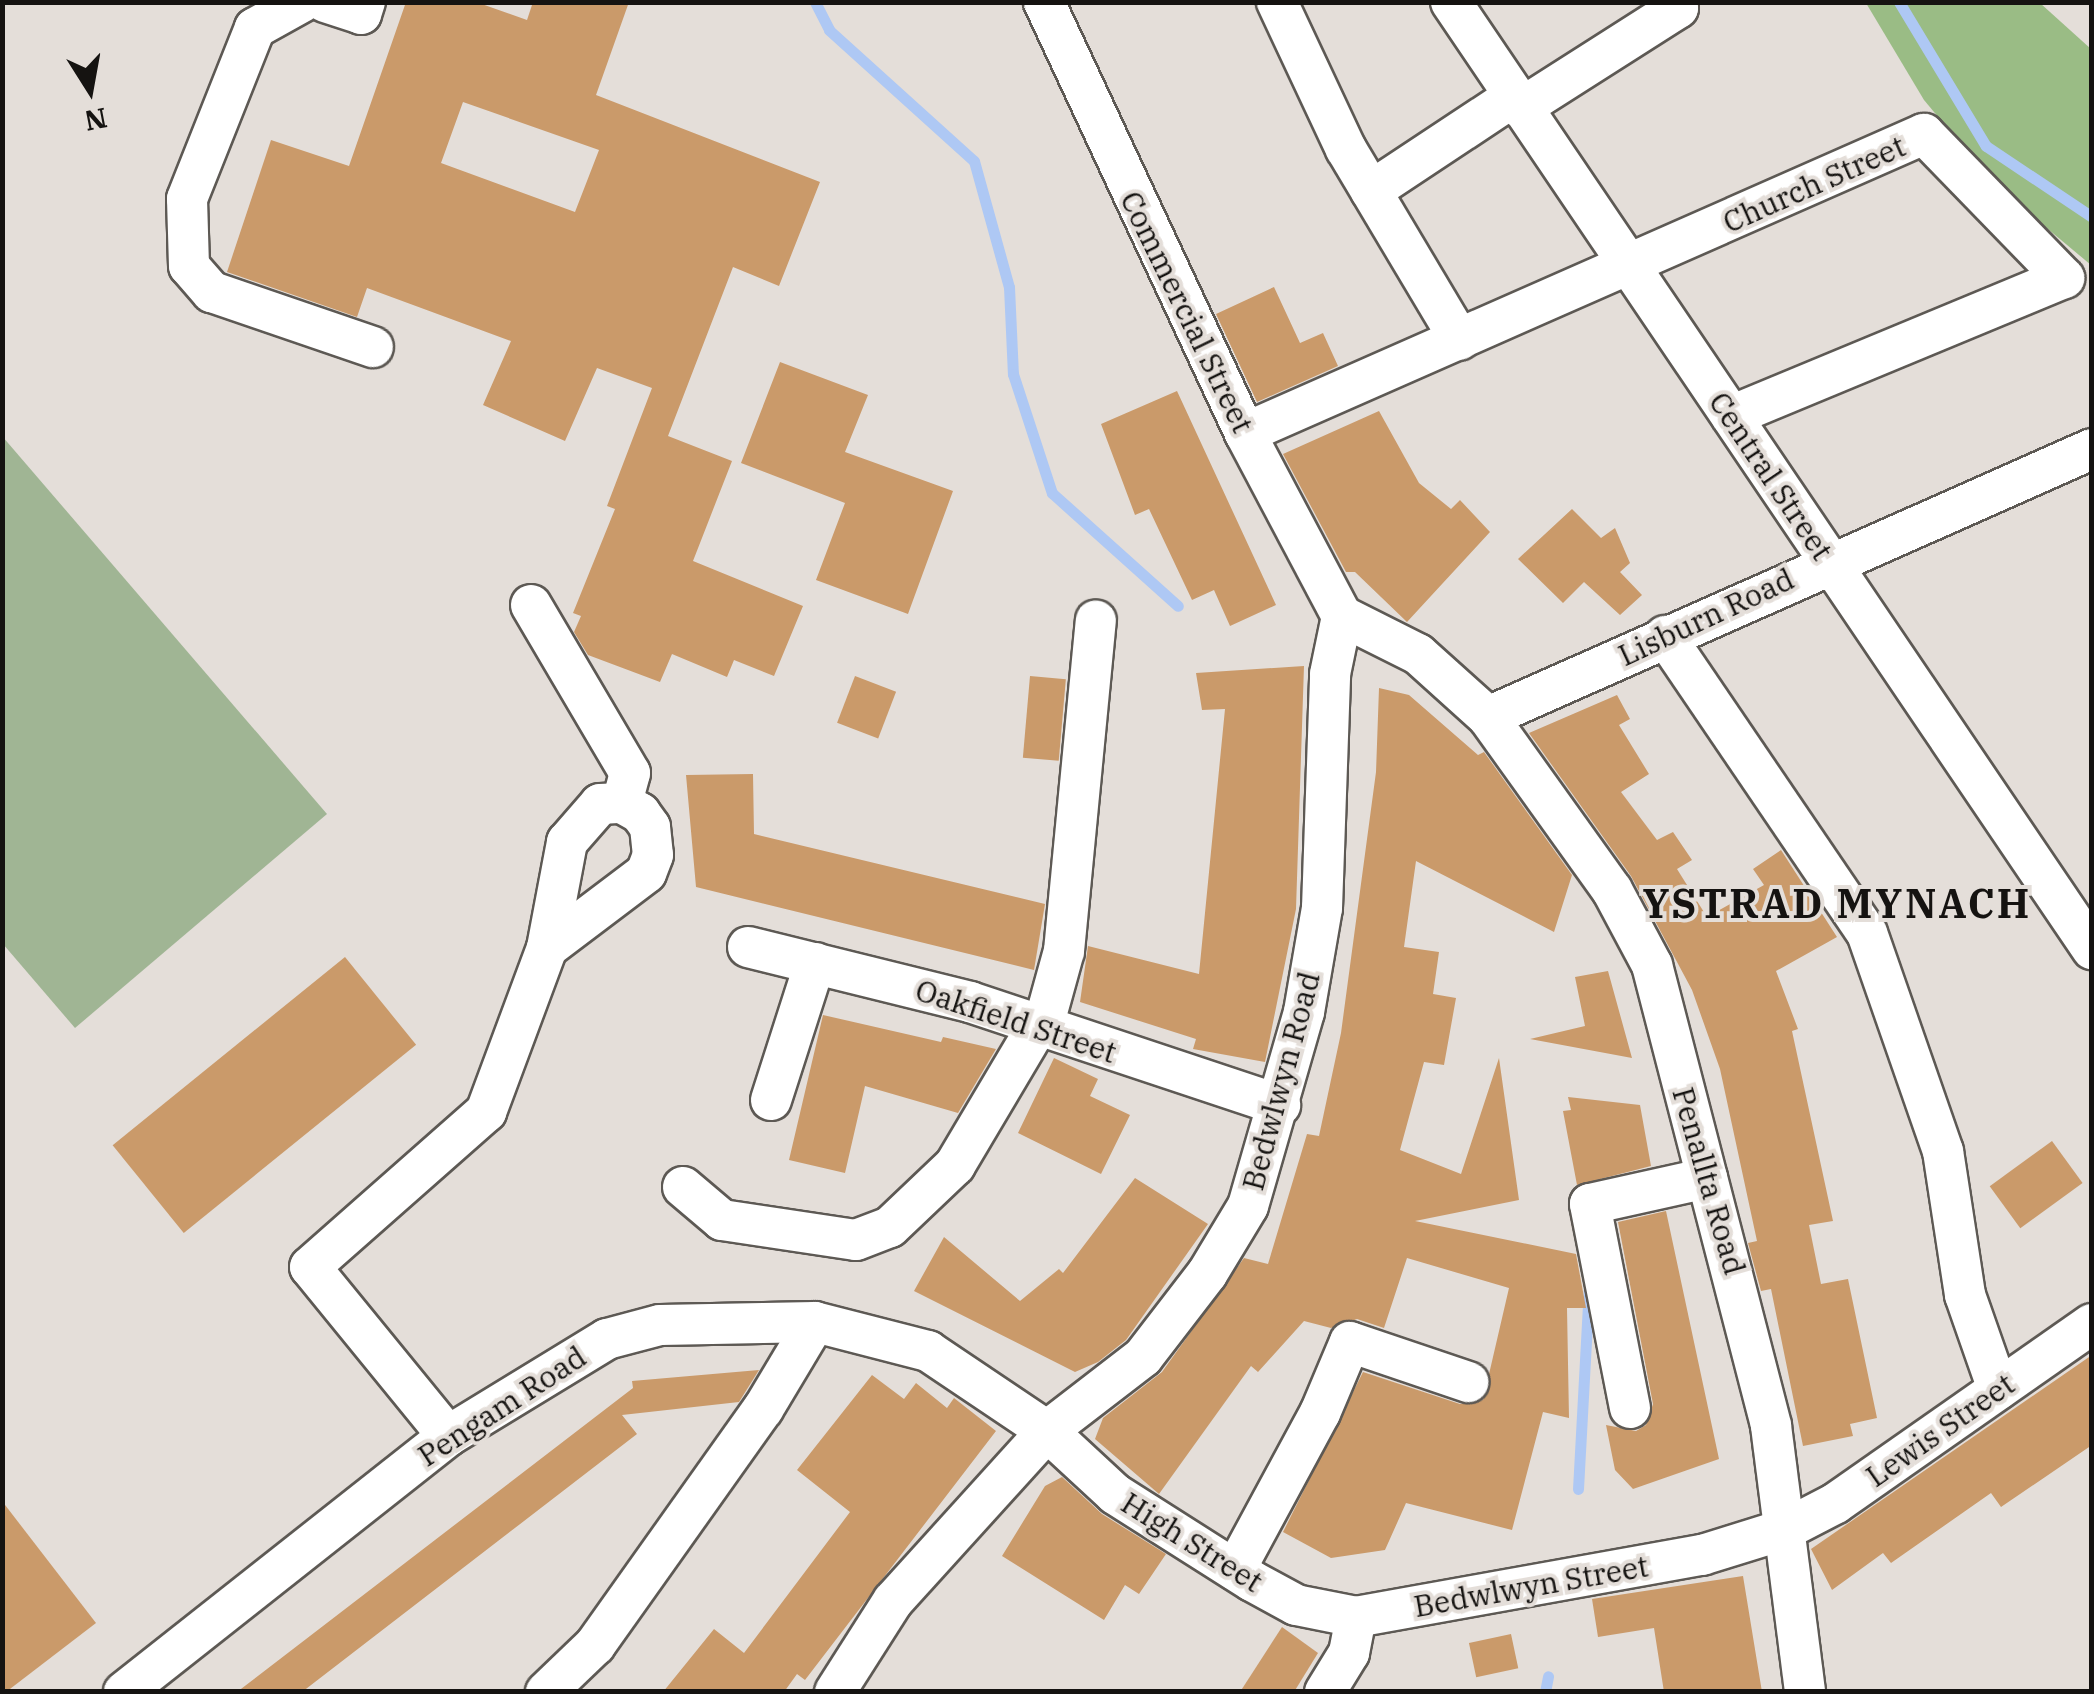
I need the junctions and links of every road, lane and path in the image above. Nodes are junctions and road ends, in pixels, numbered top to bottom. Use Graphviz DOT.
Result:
graph roads {
  1 [pos="302,2"];
  2 [pos="325,2"];
  3 [pos="365,2"];
  4 [pos="1044,2"];
  5 [pos="1277,2"];
  6 [pos="1450,2"];
  7 [pos="1674,2"];
  8 [pos="1517,103"];
  9 [pos="1371,190"];
  10 [pos="1632,266"];
  11 [pos="1460,340"];
  12 [pos="373,347"];
  13 [pos="1732,416"];
  14 [pos="1245,433"];
  15 [pos="2092,449"];
  16 [pos="1828,561"];
  17 [pos="531,605"];
  18 [pos="1342,616"];
  19 [pos="1096,621"];
  20 [pos="1665,636"];
  21 [pos="1488,718"];
  22 [pos="622,803"];
  23 [pos="2085,925"];
  24 [pos="748,947"];
  25 [pos="547,948"];
  26 [pos="814,964"];
  27 [pos="1040,1026"];
  28 [pos="772,1100"];
  29 [pos="1280,1105"];
  30 [pos="1707,1178"];
  31 [pos="683,1187"];
  32 [pos="815,1322"];
  33 [pos="2092,1324"];
  34 [pos="1468,1382"];
  35 [pos="1998,1389"];
  36 [pos="1630,1408"];
  37 [pos="1047,1432"];
  38 [pos="448,1436"];
  39 [pos="1786,1530"];
  40 [pos="1235,1570"];
  41 [pos="1356,1617"];
  42 [pos="124,1692"];
  43 [pos="546,1692"];
  44 [pos="835,1692"];
  45 [pos="1325,1692"];
  46 [pos="1805,1692"];
  1 -- 12 [label="street"];
  2 -- 3 [label="street"];
  4 -- 14 [label="street, Commercial Street"];
  5 -- 9 [label="street"];
  6 -- 8 [label="street, Central Street"];
  7 -- 8 [label="street"];
  8 -- 9 [label="street"];
  8 -- 10 [label="street, Central Street"];
  9 -- 11 [label="street"];
  10 -- 11 [label="street, Church Street"];
  10 -- 13 [label="street, Central Street"];
  10 -- 13 [label="street, Church Street"];
  11 -- 14 [label="street, Church Street"];
  13 -- 16 [label="street, Central Street"];
  14 -- 18 [label="street, Commercial Street"];
  15 -- 16 [label="street, Lisburn Road"];
  16 -- 20 [label="street, Lisburn Road"];
  16 -- 23 [label="street, Central Street"];
  17 -- 22 [label="street"];
  18 -- 21 [label="street, Penallta Road"];
  18 -- 29 [label="street, Bedwlwyn Road"];
  19 -- 27 [label="street"];
  20 -- 21 [label="street, Lisburn Road"];
  20 -- 35 [label="street"];
  21 -- 30 [label="street, Penallta Road"];
  22 -- 25 [label="street"];
  22 -- 25 [label="street"];
  24 -- 26 [label="street, Oakfield Street"];
  25 -- 38 [label="street"];
  26 -- 27 [label="street, Oakfield Street"];
  26 -- 28 [label="street"];
  27 -- 29 [label="street, Oakfield Street"];
  27 -- 31 [label="street"];
  29 -- 37 [label="street, Bedwlwyn Road"];
  30 -- 36 [label="street"];
  30 -- 39 [label="street, Penallta Road"];
  32 -- 37 [label="street, Pengam Road"];
  32 -- 38 [label="street, Pengam Road"];
  32 -- 43 [label="street"];
  33 -- 35 [label="street, Lewis Street"];
  34 -- 40 [label="street"];
  35 -- 39 [label="street, Lewis Street"];
  37 -- 40 [label="street, High Street"];
  37 -- 44 [label="street, Bedwlwyn Road"];
  38 -- 42 [label="street, Pengam Road"];
  39 -- 41 [label="street, Bedwlwyn Street"];
  39 -- 46 [label="street, Penallta Road"];
  40 -- 41 [label="street, High Street"];
  41 -- 45 [label="street"];
}
